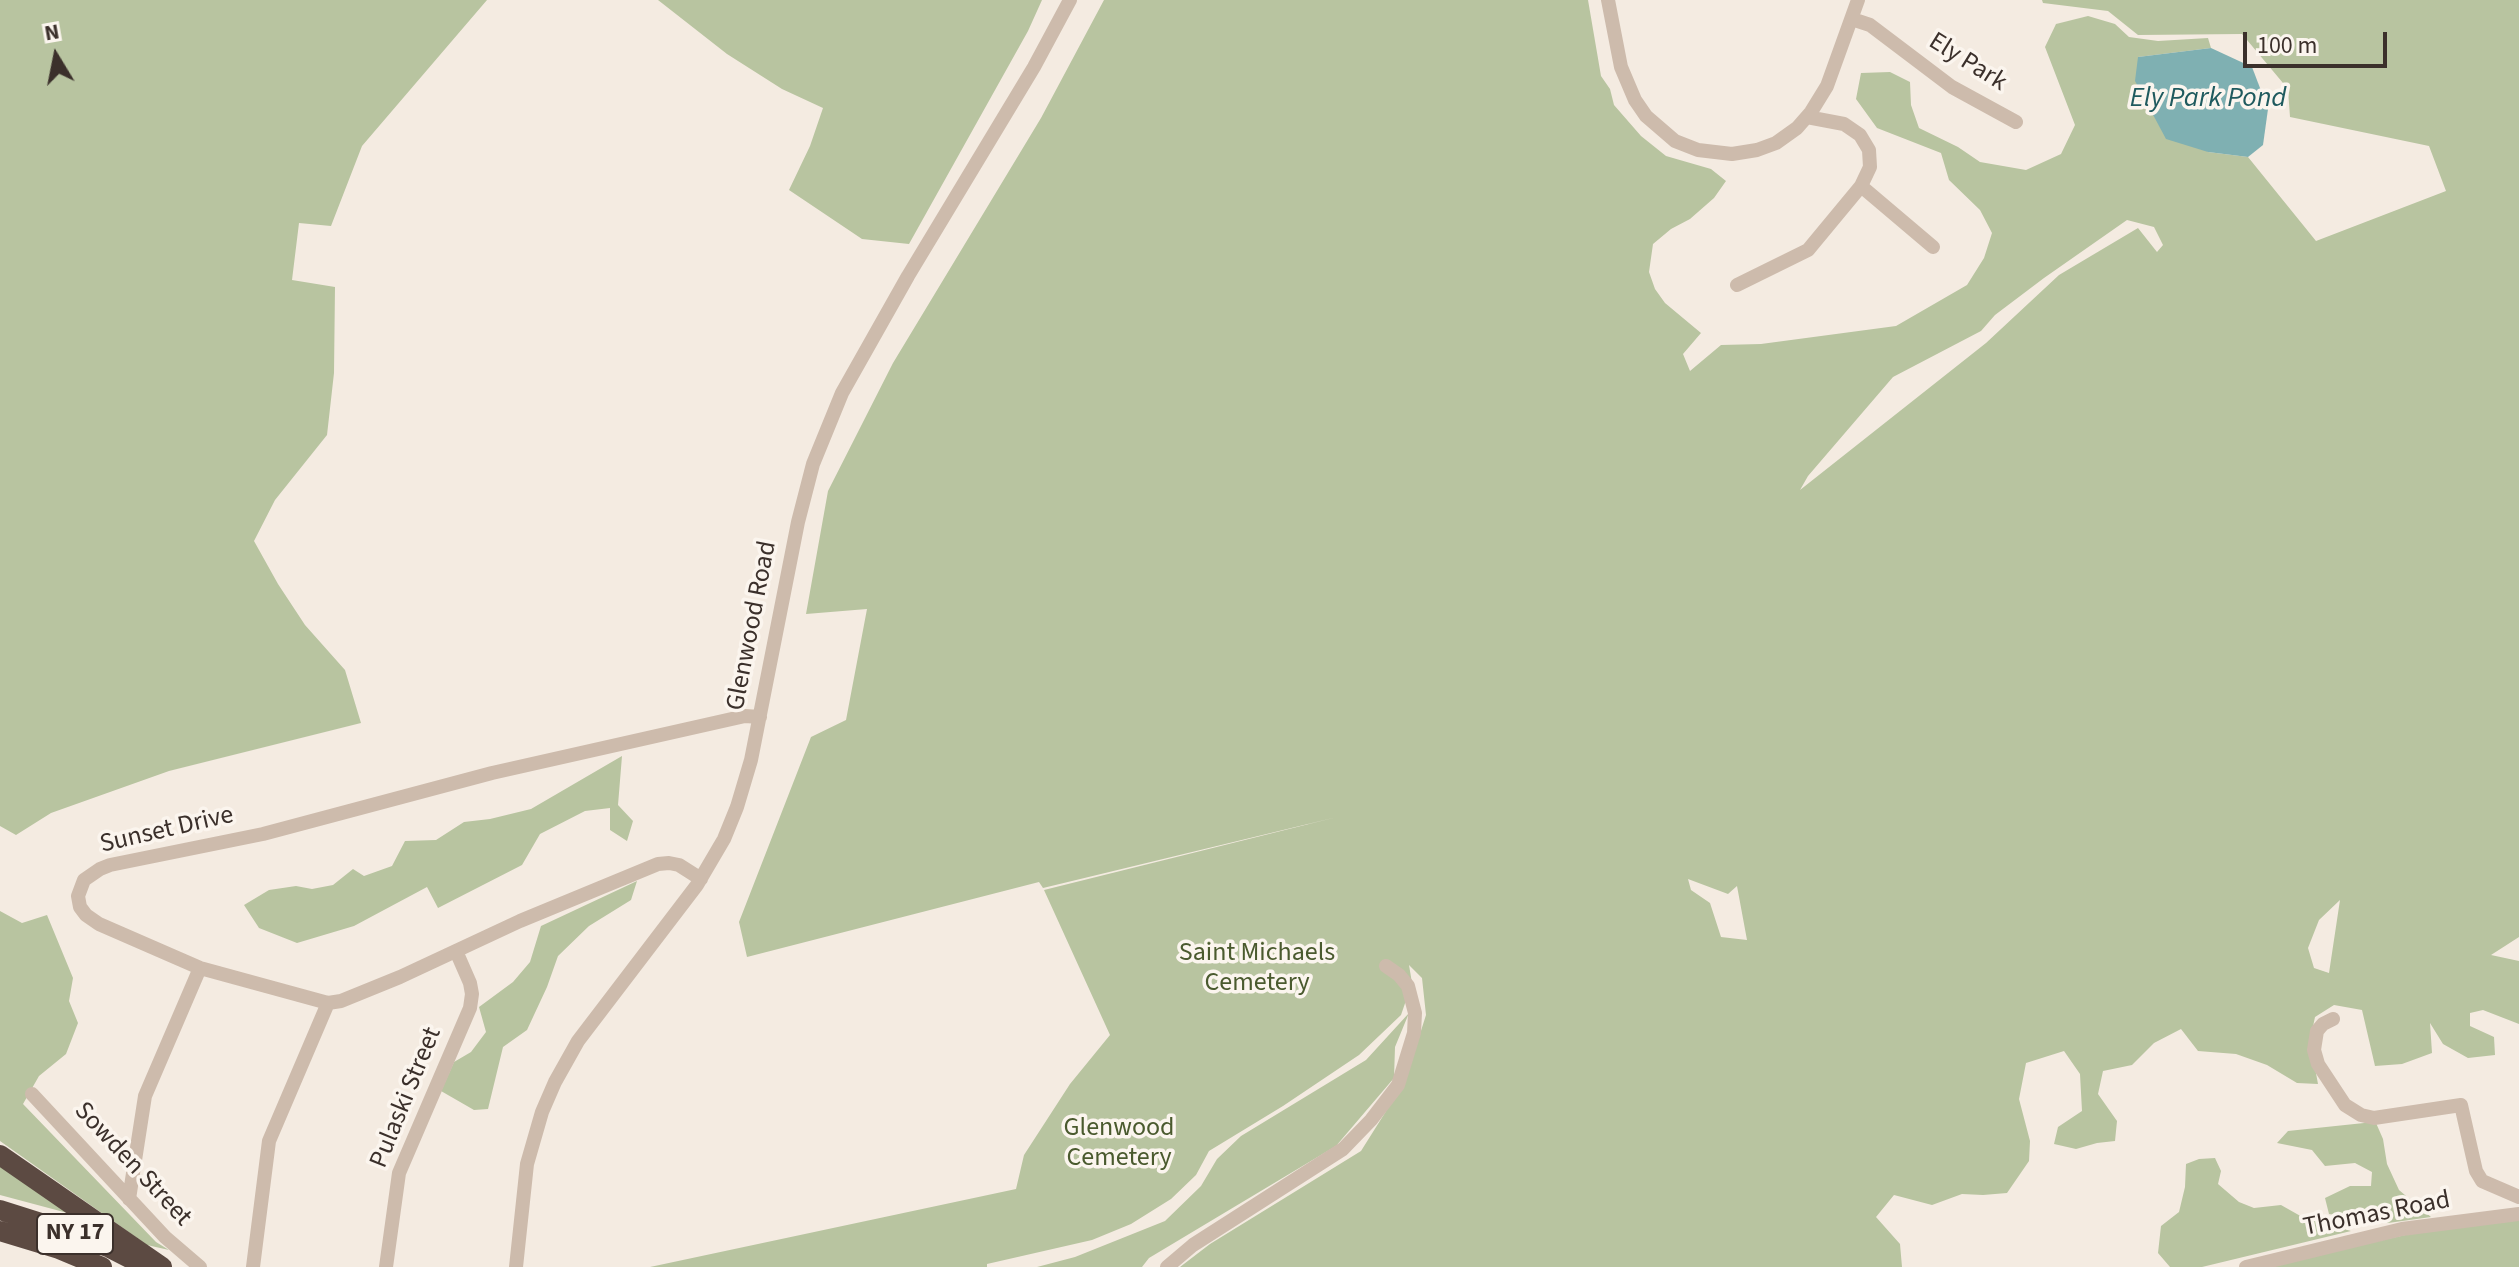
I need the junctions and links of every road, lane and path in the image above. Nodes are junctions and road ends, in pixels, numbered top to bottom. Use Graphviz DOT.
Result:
graph roads {
  1 [pos="1070,0"];
  2 [pos="1608,0"];
  3 [pos="1858,0"];
  4 [pos="1852,19"];
  5 [pos="1807,117"];
  6 [pos="2016,122"];
  7 [pos="1861,186"];
  8 [pos="1933,247"];
  9 [pos="1737,285"];
  10 [pos="760,717"];
  11 [pos="701,879"];
  12 [pos="456,951"];
  13 [pos="1386,966"];
  14 [pos="200,968"];
  15 [pos="328,1003"];
  16 [pos="2333,1019"];
  17 [pos="32,1094"];
  18 [pos="0,1155"];
  19 [pos="2519,1197"];
  20 [pos="129,1199"];
  21 [pos="0,1210"];
  22 [pos="2519,1214"];
  23 [pos="0,1231"];
  24 [pos="102,1267"];
  25 [pos="146,1267"];
  26 [pos="162,1267"];
  27 [pos="200,1267"];
  28 [pos="253,1267"];
  29 [pos="386,1267"];
  30 [pos="516,1267"];
  31 [pos="1167,1267"];
  32 [pos="2246,1267"];
  1 -- 10 [label="street, Glenwood Road"];
  2 -- 5 [label="street"];
  3 -- 4 [label="street"];
  4 -- 5 [label="street"];
  4 -- 6 [label="street, Ely Park"];
  5 -- 7 [label="street"];
  7 -- 8 [label="street"];
  7 -- 9 [label="street"];
  10 -- 11 [label="street, Glenwood Road"];
  10 -- 14 [label="street, Sunset Drive"];
  11 -- 12 [label="street"];
  11 -- 30 [label="street, Glenwood Road"];
  12 -- 15 [label="street"];
  12 -- 29 [label="street, Pulaski Street"];
  13 -- 31 [label="street"];
  14 -- 15 [label="street, Sunset Drive"];
  14 -- 20 [label="street"];
  15 -- 28 [label="street"];
  16 -- 19 [label="street"];
  17 -- 20 [label="street, Sowden Street"];
  18 -- 26 [label="highway"];
  20 -- 27 [label="street, Sowden Street"];
  21 -- 25 [label="highway, NY 17"];
  22 -- 32 [label="street, Thomas Road"];
  23 -- 24 [label="highway, NY 17"];
}
